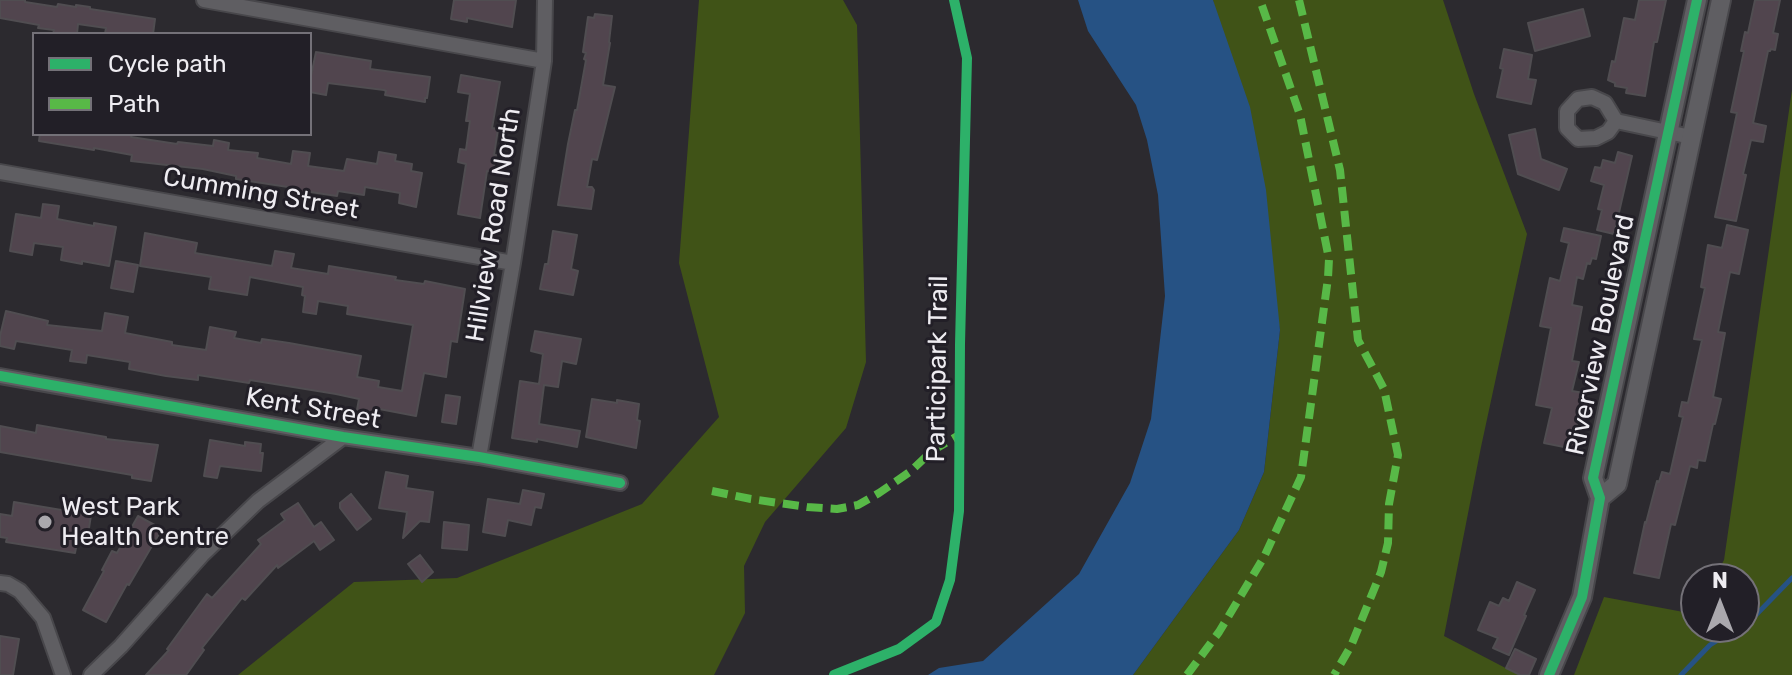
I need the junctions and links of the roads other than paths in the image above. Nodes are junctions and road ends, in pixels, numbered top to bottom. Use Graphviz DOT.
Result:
graph roads {
  1 [pos="204,0"];
  2 [pos="545,0"];
  3 [pos="1697,0"];
  4 [pos="1721,0"];
  5 [pos="544,61"];
  6 [pos="1616,121"];
  7 [pos="1669,132"];
  8 [pos="1691,137"];
  9 [pos="0,172"];
  10 [pos="513,263"];
  11 [pos="1620,351"];
  12 [pos="1645,356"];
  13 [pos="0,376"];
  14 [pos="343,437"];
  15 [pos="479,457"];
  16 [pos="620,483"];
  17 [pos="1600,498"];
  18 [pos="0,583"];
  19 [pos="63,675"];
  20 [pos="91,675"];
  21 [pos="1549,675"];
  1 -- 5 [label="street"];
  2 -- 5 [label="street, Hillview Road North"];
  3 -- 7 [label="street, Riverview Boulevard"];
  4 -- 8 [label="street, Riverview Boulevard"];
  5 -- 10 [label="street, Hillview Road North"];
  6 -- 7 [label="street"];
  7 -- 8 [label="street"];
  7 -- 11 [label="street, Riverview Boulevard"];
  8 -- 12 [label="street, Riverview Boulevard"];
  9 -- 10 [label="street, Cumming Street"];
  10 -- 15 [label="street, Hillview Road North"];
  11 -- 12 [label="street"];
  11 -- 17 [label="street, Riverview Boulevard"];
  12 -- 17 [label="street, Riverview Boulevard"];
  13 -- 14 [label="street, Kent Street"];
  14 -- 15 [label="street, Kent Street"];
  14 -- 20 [label="street"];
  15 -- 16 [label="street, Kent Street"];
  17 -- 21 [label="street, Riverview Boulevard"];
  18 -- 19 [label="street"];
}
